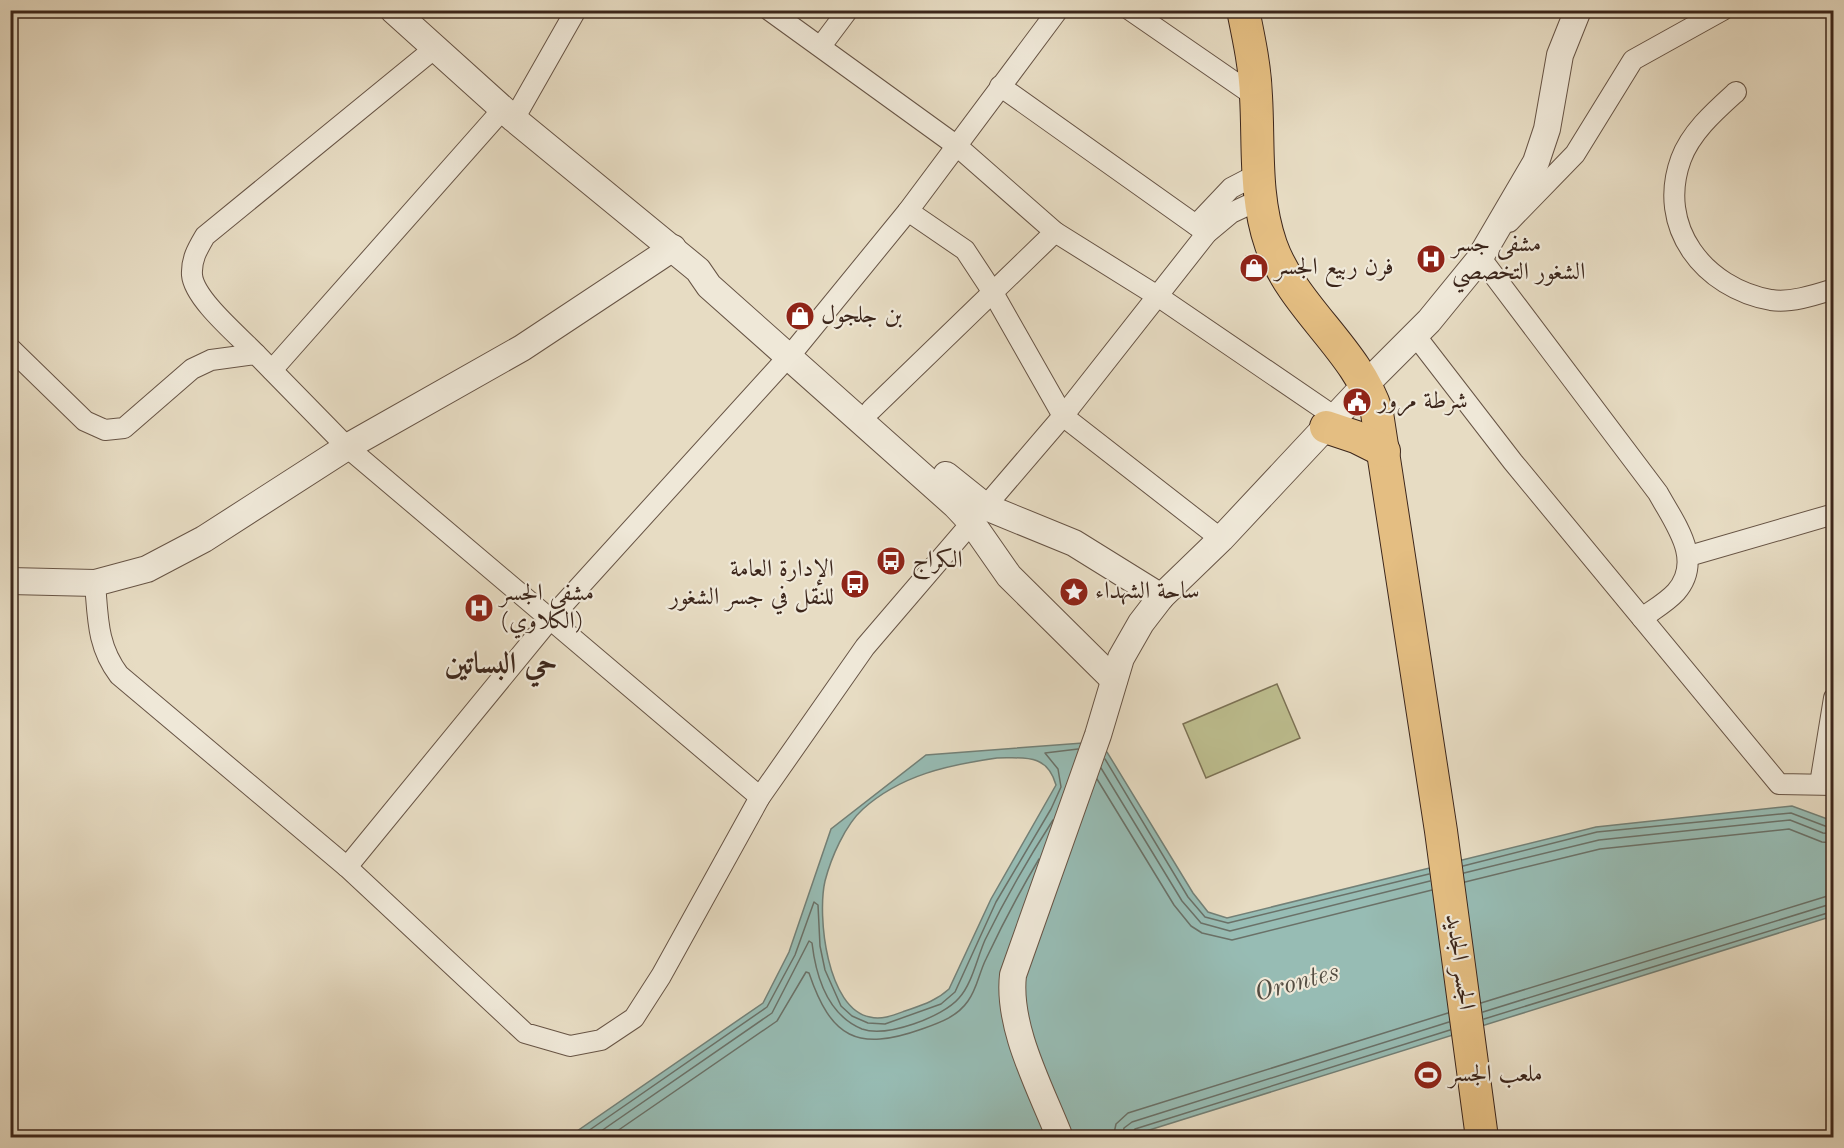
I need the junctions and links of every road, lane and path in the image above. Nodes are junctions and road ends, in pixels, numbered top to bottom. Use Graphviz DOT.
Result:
graph roads {
  1 [pos="393,10"];
  2 [pos="576,10"];
  3 [pos="770,10"];
  4 [pos="848,10"];
  5 [pos="1058,10"];
  6 [pos="1130,10"];
  7 [pos="1243,10"];
  8 [pos="1578,10"];
  9 [pos="1723,10"];
  10 [pos="821,46"];
  11 [pos="435,48"];
  12 [pos="1000,86"];
  13 [pos="1736,92"];
  14 [pos="1256,97"];
  15 [pos="509,114"];
  16 [pos="957,146"];
  17 [pos="1259,187"];
  18 [pos="908,211"];
  19 [pos="1202,229"];
  20 [pos="1055,232"];
  21 [pos="673,248"];
  22 [pos="1485,249"];
  23 [pos="1833,289"];
  24 [pos="992,291"];
  25 [pos="1159,297"];
  26 [pos="1415,335"];
  27 [pos="10,348"];
  28 [pos="793,352"];
  29 [pos="255,354"];
  30 [pos="272,370"];
  31 [pos="1366,384"];
  32 [pos="871,411"];
  33 [pos="1063,416"];
  34 [pos="1331,422"];
  35 [pos="347,447"];
  36 [pos="1384,451"];
  37 [pos="1833,514"];
  38 [pos="979,515"];
  39 [pos="1221,539"];
  40 [pos="1689,556"];
  41 [pos="10,581"];
  42 [pos="95,583"];
  43 [pos="1161,597"];
  44 [pos="551,618"];
  45 [pos="1642,618"];
  46 [pos="1114,680"];
  47 [pos="1833,698"];
  48 [pos="1827,785"];
  49 [pos="760,797"];
  50 [pos="347,867"];
  51 [pos="1060,1137"];
  52 [pos="1482,1137"];
  1 -- 11 [label="street"];
  2 -- 15 [label="street"];
  3 -- 10 [label="street"];
  4 -- 10 [label="street"];
  5 -- 12 [label="street"];
  6 -- 14 [label="street"];
  7 -- 14 [label="main road, الجسر الجديد"];
  8 -- 22 [label="street"];
  9 -- 22 [label="street"];
  10 -- 16 [label="street"];
  11 -- 15 [label="street"];
  11 -- 29 [label="street"];
  12 -- 16 [label="street"];
  12 -- 19 [label="street"];
  13 -- 23 [label="street"];
  14 -- 17 [label="main road, الجسر الجديد"];
  15 -- 21 [label="street"];
  15 -- 30 [label="street"];
  16 -- 18 [label="street"];
  16 -- 20 [label="street"];
  17 -- 19 [label="street"];
  17 -- 19 [label="street"];
  17 -- 31 [label="main road, الجسر الجديد"];
  18 -- 24 [label="street"];
  18 -- 28 [label="street"];
  19 -- 25 [label="street"];
  20 -- 24 [label="street"];
  20 -- 25 [label="street"];
  21 -- 28 [label="street"];
  21 -- 35 [label="street"];
  22 -- 26 [label="street"];
  22 -- 40 [label="street"];
  24 -- 32 [label="street"];
  24 -- 33 [label="street"];
  25 -- 33 [label="street"];
  25 -- 34 [label="street"];
  26 -- 31 [label="street"];
  26 -- 45 [label="street"];
  27 -- 29 [label="street"];
  28 -- 32 [label="street"];
  28 -- 38 [label="street"];
  28 -- 44 [label="street"];
  29 -- 30 [label="street"];
  30 -- 35 [label="street"];
  31 -- 34 [label="street"];
  31 -- 36 [label="main road, الجسر الجديد"];
  32 -- 38 [label="street"];
  33 -- 38 [label="street"];
  33 -- 39 [label="street"];
  34 -- 36 [label="main road"];
  34 -- 39 [label="street"];
  35 -- 42 [label="street"];
  35 -- 44 [label="street"];
  36 -- 52 [label="main road, الجسر الجديد"];
  37 -- 40 [label="street"];
  38 -- 43 [label="street"];
  38 -- 46 [label="street"];
  38 -- 49 [label="street"];
  39 -- 43 [label="street"];
  40 -- 45 [label="street"];
  41 -- 42 [label="street"];
  42 -- 50 [label="street"];
  43 -- 46 [label="street"];
  44 -- 49 [label="street"];
  44 -- 50 [label="street"];
  45 -- 48 [label="street"];
  46 -- 51 [label="street"];
  47 -- 48 [label="street"];
  49 -- 50 [label="street"];
}
